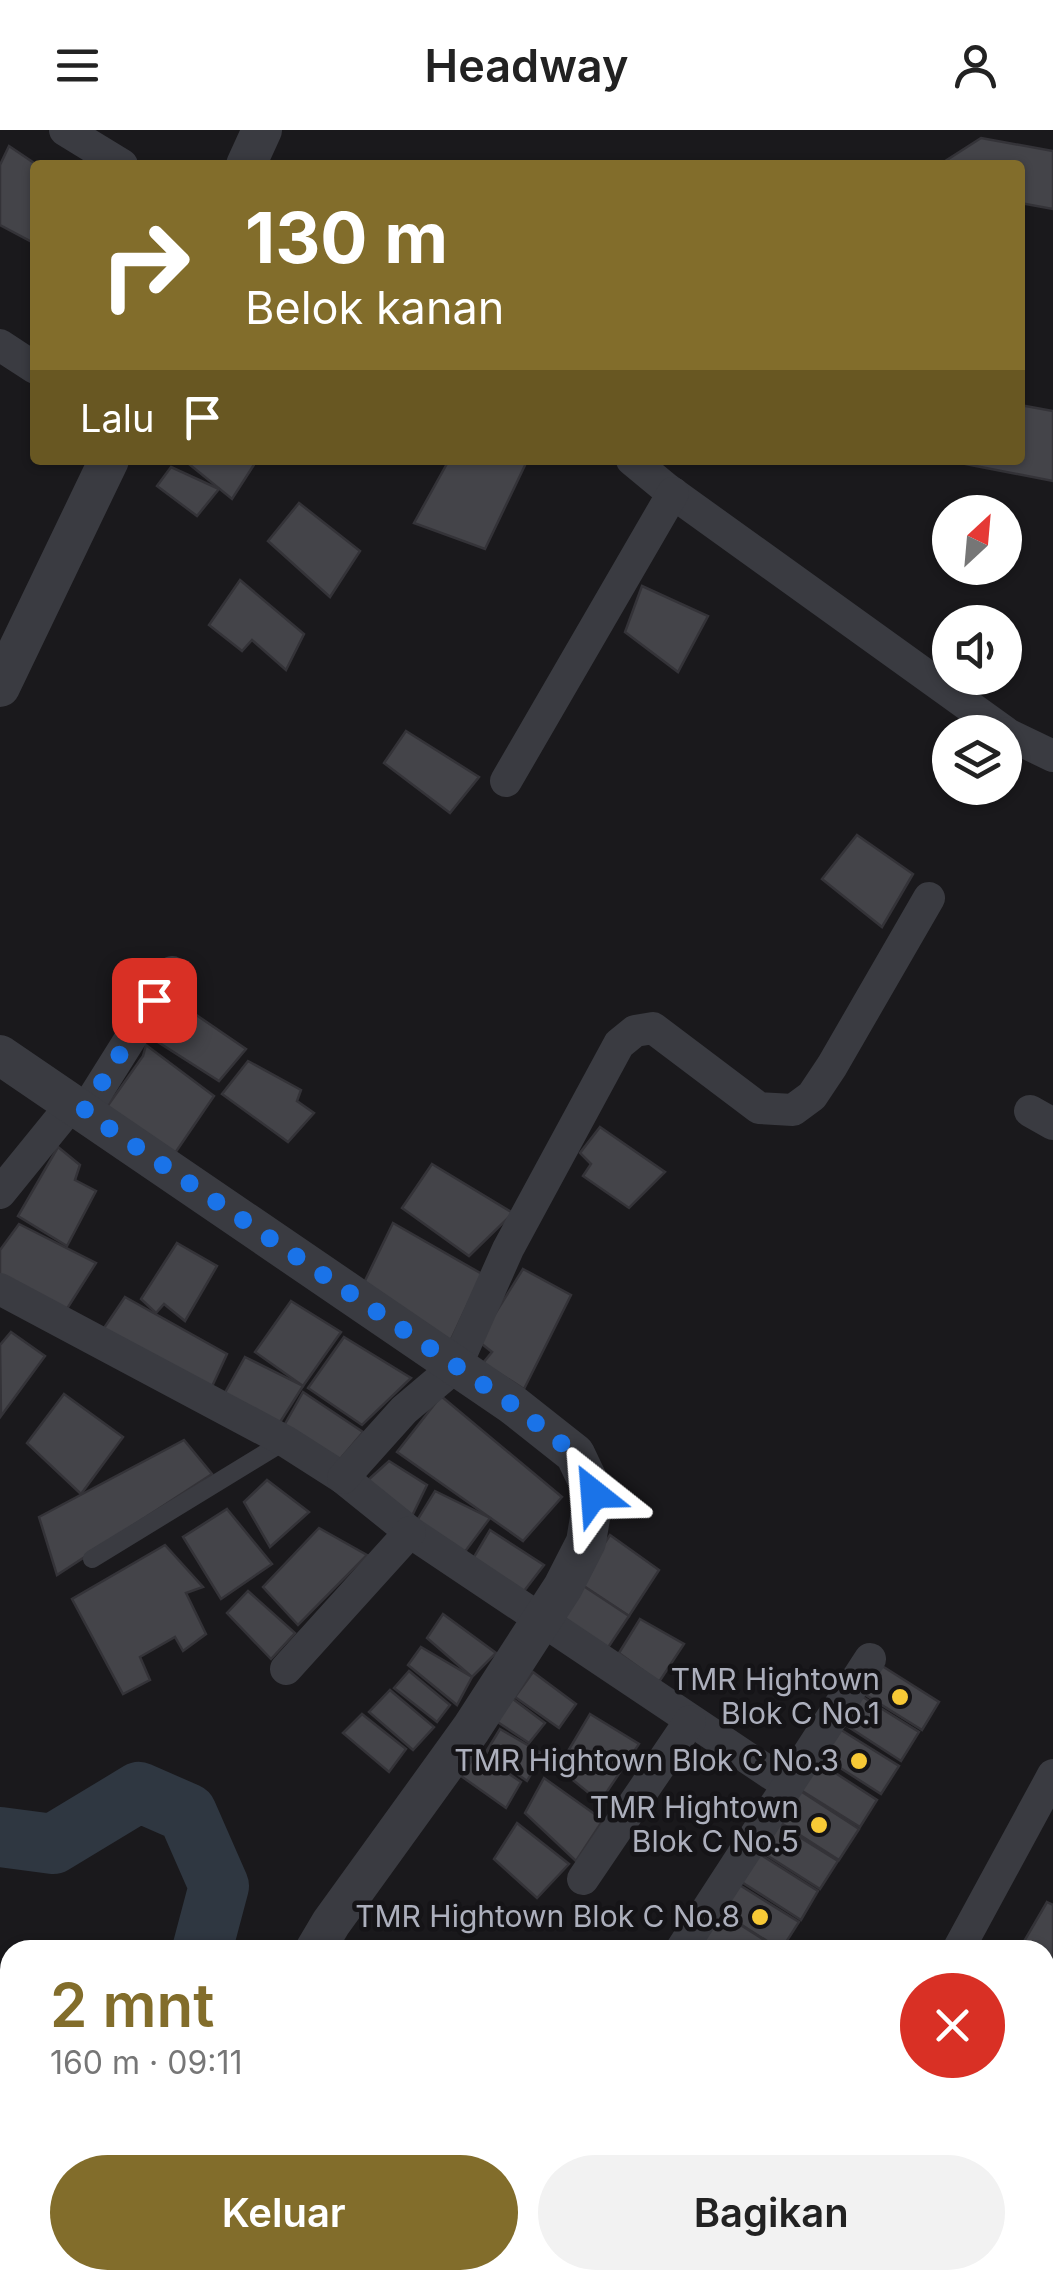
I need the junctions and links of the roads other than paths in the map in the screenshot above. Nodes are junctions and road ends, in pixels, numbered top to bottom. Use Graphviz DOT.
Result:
graph roads {
  1 [pos="64,130"];
  2 [pos="114,160"];
  3 [pos="0,345"];
  4 [pos="30,365"];
  5 [pos="107,465"];
  6 [pos="638,465"];
  7 [pos="673,493"];
  8 [pos="0,687"];
  9 [pos="980,715"];
  10 [pos="1022,741"];
  11 [pos="1053,756"];
  12 [pos="506,781"];
  13 [pos="929,898"];
  14 [pos="172,972"];
  15 [pos="0,1055"];
  16 [pos="79,1107"];
  17 [pos="0,1192"];
  18 [pos="0,1289"];
  19 [pos="456,1366"];
  20 [pos="285,1441"];
  21 [pos="343,1478"];
  22 [pos="410,1532"];
  23 [pos="92,1559"];
  24 [pos="541,1621"];
  25 [pos="870,1658"];
  26 [pos="286,1670"];
  27 [pos="690,1721"];
  28 [pos="1053,1776"];
  29 [pos="788,1786"];
  30 [pos="582,1879"];
  31 [pos="321,1940"];
  32 [pos="688,1940"];
  33 [pos="963,1940"];
  1 -- 2 [label="street"];
  3 -- 4 [label="street"];
  5 -- 8 [label="street"];
  6 -- 7 [label="street"];
  7 -- 9 [label="street"];
  7 -- 12 [label="street"];
  10 -- 11 [label="street"];
  13 -- 19 [label="street"];
  14 -- 16 [label="street"];
  15 -- 16 [label="street"];
  16 -- 17 [label="street"];
  16 -- 19 [label="street"];
  18 -- 20 [label="street"];
  19 -- 21 [label="street"];
  19 -- 24 [label="street"];
  20 -- 21 [label="street"];
  20 -- 23 [label="lane"];
  21 -- 22 [label="street"];
  22 -- 24 [label="street"];
  22 -- 26 [label="street"];
  24 -- 27 [label="street"];
  24 -- 31 [label="street"];
  25 -- 29 [label="street"];
  27 -- 29 [label="street"];
  27 -- 30 [label="street"];
  28 -- 33 [label="street"];
  29 -- 32 [label="street"];
}
